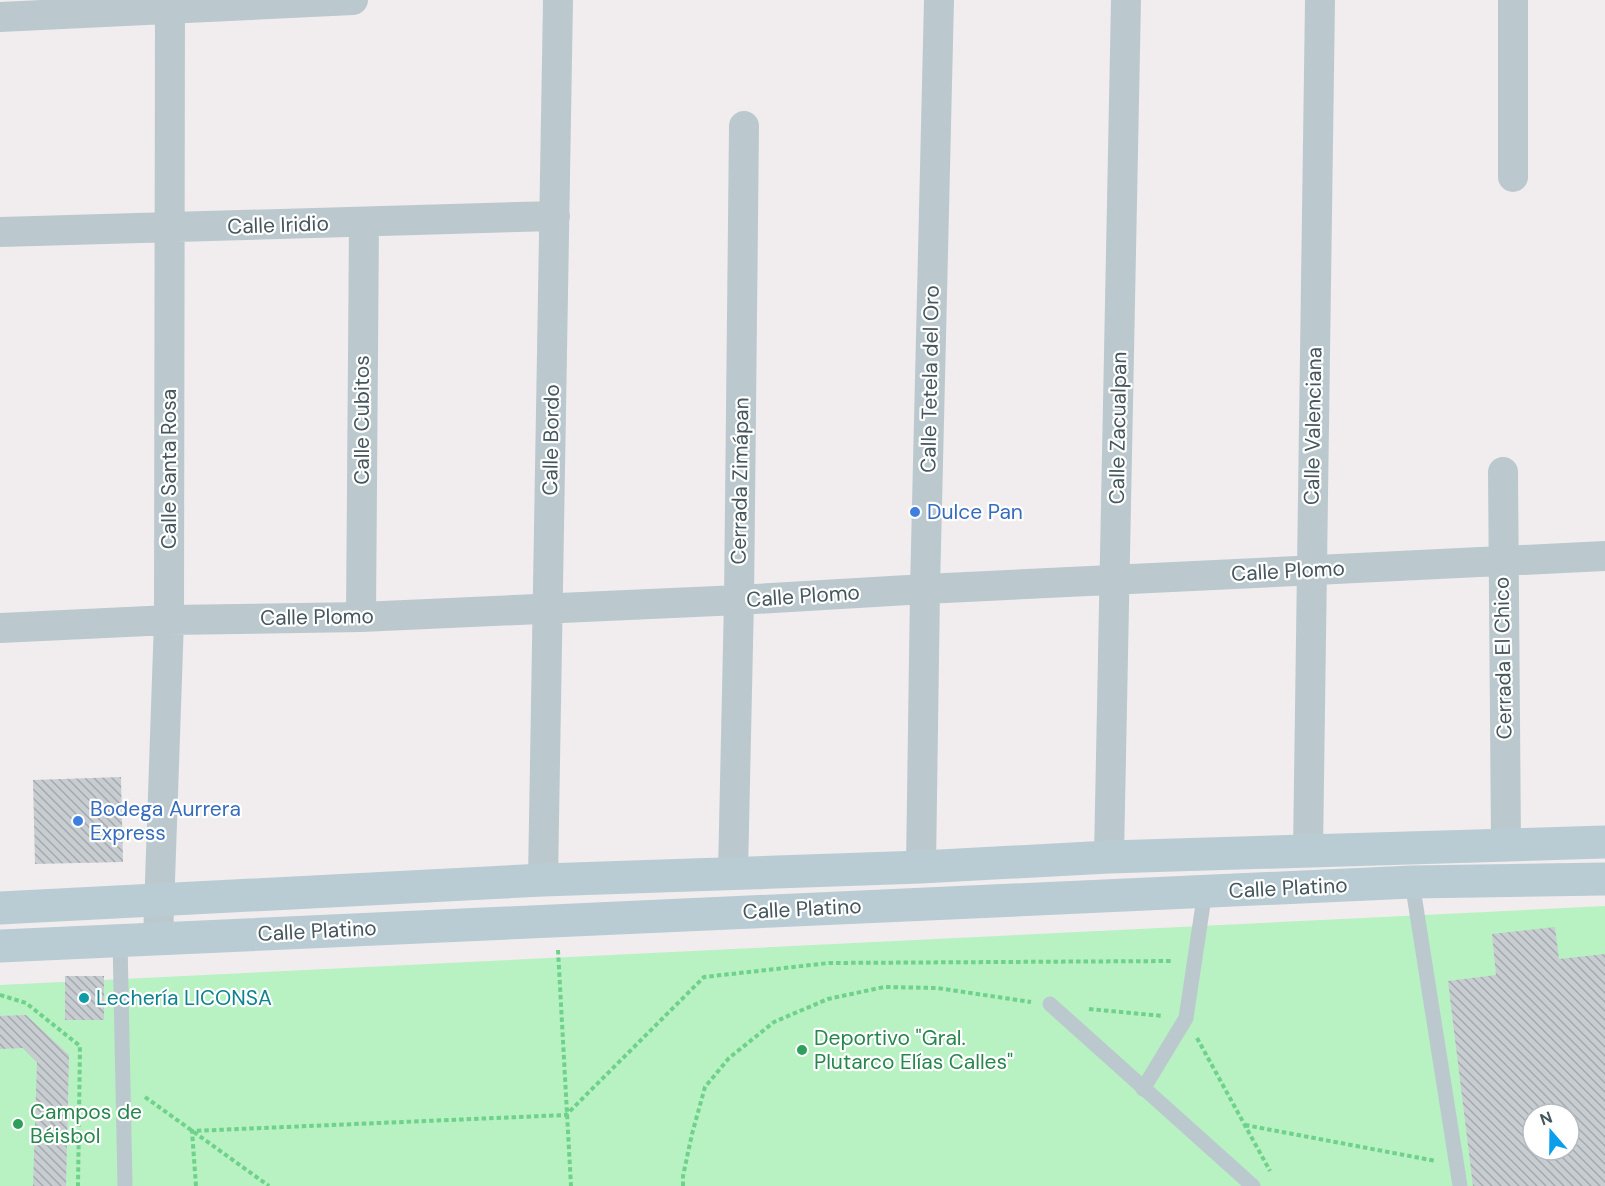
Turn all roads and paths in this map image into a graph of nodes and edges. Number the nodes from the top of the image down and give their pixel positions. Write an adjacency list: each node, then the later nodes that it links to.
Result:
1 (353, 0): 7 (street)
2 (558, 0): 11 (street, Calle Bordo)
3 (939, 0): 20 (street, Calle Tetela del Oro)
4 (1126, 0): 19 (street, Calle Zacualpan)
5 (1320, 0): 18 (street, Calle Valenciana)
6 (1512, 0): 10 (street)
7 (170, 4): 8 (street); 13 (street, Calle Santa Rosa)
8 (0, 17)
9 (744, 126): 21 (street, Cerrada Zimápan)
10 (1513, 177)
11 (555, 216): 12 (street, Calle Iridio); 22 (street, Calle Bordo)
12 (364, 223): 13 (street, Calle Iridio); 23 (street, Calle Cubitos)
13 (170, 228): 14 (street, Calle Iridio); 24 (street, Calle Santa Rosa)
14 (0, 232)
15 (1503, 472): 17 (street, Cerrada El Chico)
16 (1605, 556): 17 (street, Calle Plomo)
17 (1502, 560): 18 (street, Calle Plomo); 27 (street, Cerrada El Chico)
18 (1311, 570): 19 (street, Calle Plomo); 28 (street, Calle Valenciana)
19 (1115, 581): 20 (street, Calle Plomo); 29 (street, Calle Zacualpan)
20 (925, 589): 21 (street, Calle Plomo); 30 (street, Calle Tetela del Oro)
21 (739, 600): 22 (street, Calle Plomo); 31 (street, Cerrada Zimápan)
22 (548, 608): 23 (street, Calle Plomo); 33 (street, Calle Bordo)
23 (361, 617): 24 (street, Calle Plomo)
24 (169, 620): 25 (street, Calle Plomo); 36 (street, Calle Santa Rosa)
25 (0, 628)
26 (1605, 842): 27 (street, Calle Platino)
27 (1506, 844): 28 (street, Calle Platino)
28 (1308, 851): 29 (street, Calle Platino)
29 (1109, 857): 30 (street, Calle Platino)
30 (921, 867): 31 (street, Calle Platino)
31 (733, 873): 33 (street, Calle Platino)
32 (1605, 879): 34 (street, Calle Platino)
33 (543, 880): 36 (street, Calle Platino)
34 (1412, 882): 35 (street, Calle Platino); 60 (lane)
35 (1205, 891): 38 (street, Calle Platino); 42 (lane)
36 (158, 901): 37 (street, Calle Platino); 38 (street, Calle Santa Rosa)
37 (0, 908)
38 (158, 939): 39 (street, Calle Platino)
39 (120, 940): 40 (street, Calle Platino); 54 (lane)
40 (0, 946)
41 (558, 947): 48 (path)
42 (1195, 961): 45 (lane); 48 (path)
43 (0, 995): 53 (path)
44 (1050, 1004): 45 (path); 46 (lane); 58 (path)
45 (1186, 1018): 46 (lane); 49 (path)
46 (1143, 1089): 59 (lane)
47 (138, 1092): 50 (path)
48 (566, 1115): 50 (path); 57 (path)
49 (1245, 1125): 51 (path); 52 (path)
50 (192, 1131): 55 (path); 56 (path)
51 (1444, 1162)
52 (1273, 1176)
53 (78, 1186)
54 (125, 1186)
55 (196, 1186)
56 (269, 1186)
57 (571, 1186)
58 (683, 1186)
59 (1253, 1186)
60 (1460, 1186)

